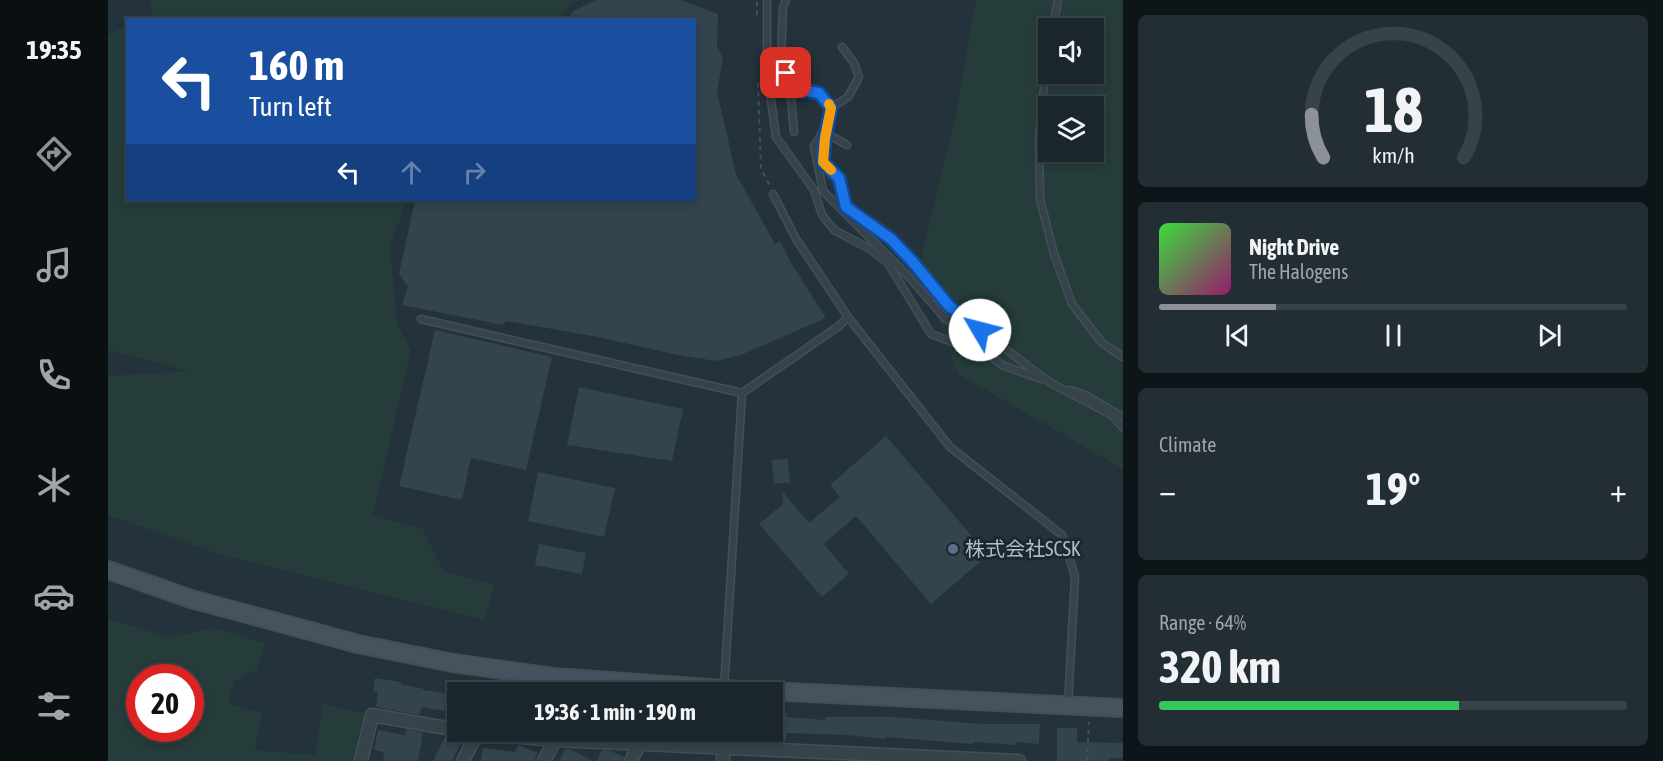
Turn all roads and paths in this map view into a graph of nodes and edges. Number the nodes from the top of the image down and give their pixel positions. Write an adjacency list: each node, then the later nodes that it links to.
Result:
1 (757, 0): 6 (path)
2 (767, 0): 19 (lane)
3 (786, 0): 10 (lane)
4 (1058, 0): 5 (lane)
5 (1055, 18)
6 (757, 23)
7 (842, 47): 11 (lane)
8 (758, 79): 16 (path)
9 (1044, 84): 20 (lane)
10 (790, 88): 11 (lane); 13 (lane)
11 (831, 108): 12 (lane)
12 (828, 124): 14 (lane); 19 (lane)
13 (794, 132)
14 (826, 133): 15 (lane); 21 (lane)
15 (847, 145)
16 (773, 194): 17 (lane)
17 (848, 317): 22 (lane); 29 (lane)
18 (421, 319): 22 (lane)
19 (992, 357): 21 (lane)
20 (1123, 357)
21 (1049, 382): 23 (lane); 24 (lane)
22 (742, 393): 27 (lane)
23 (1123, 417)
24 (1123, 428)
25 (108, 570): 26 (street)
26 (614, 682)
27 (725, 682)
28 (783, 693): 29 (street)
29 (1068, 705): 30 (street)
30 (1089, 706): 31 (street); 46 (path)
31 (1123, 708)
32 (447, 728): 40 (street)
33 (470, 742): 41 (street)
34 (554, 742): 42 (street)
35 (612, 742): 37 (street)
36 (723, 742): 38 (street)
37 (640, 743): 38 (street); 43 (street)
38 (723, 747): 39 (street); 44 (street)
39 (795, 756): 45 (street)
40 (361, 761)
41 (463, 761)
42 (544, 761)
43 (631, 761)
44 (723, 761)
45 (1019, 761)
46 (1087, 761)

